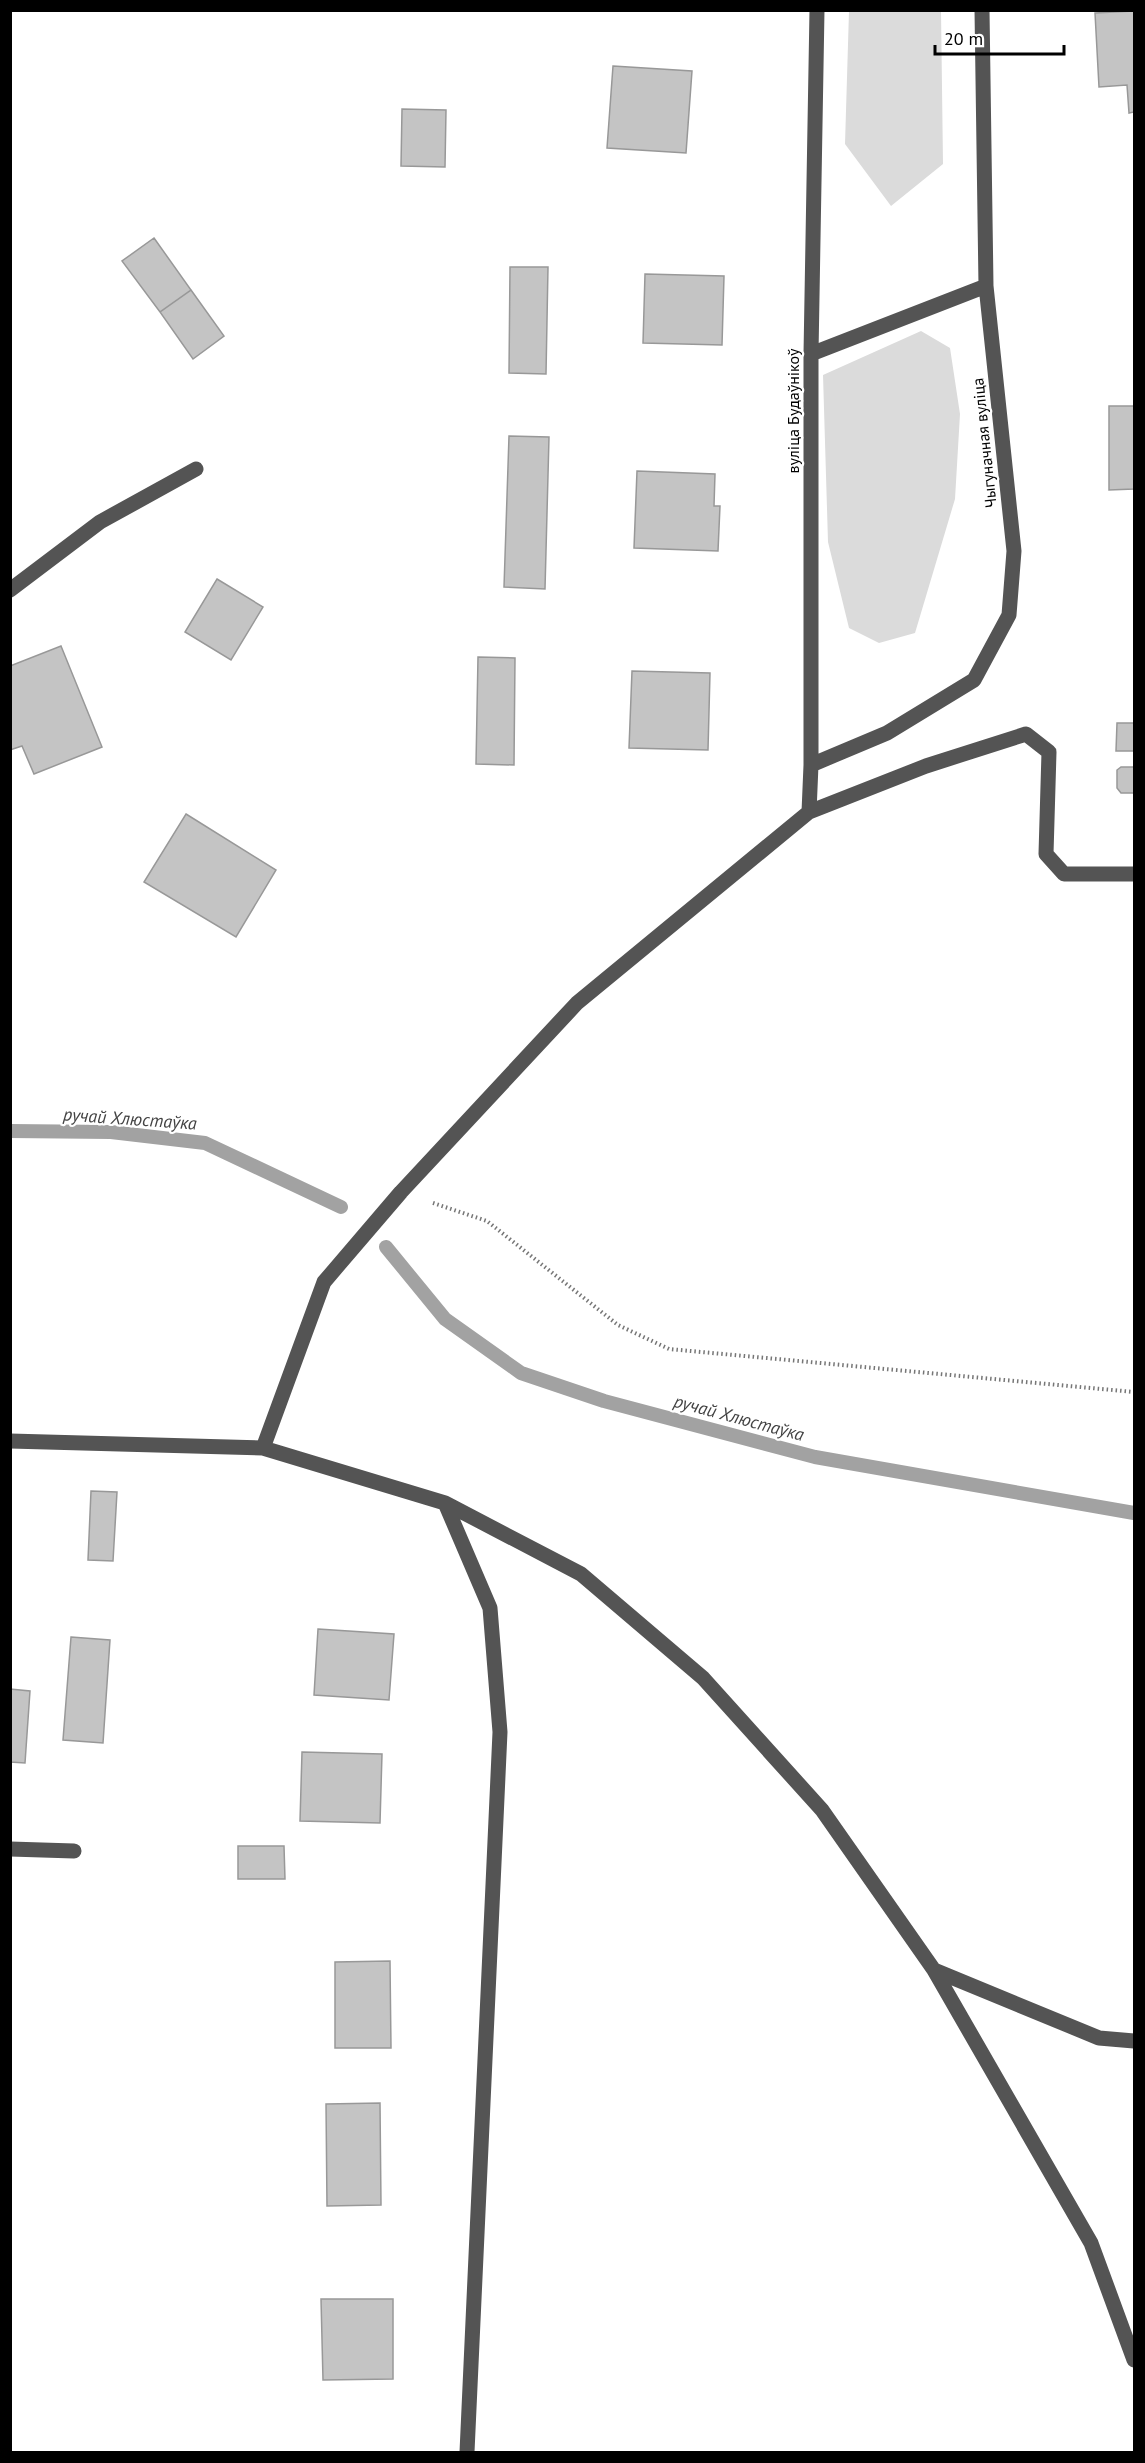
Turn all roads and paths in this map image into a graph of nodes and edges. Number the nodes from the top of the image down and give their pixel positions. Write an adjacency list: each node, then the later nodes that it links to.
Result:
1 (817, 10): 4 (street, вуліца Будаўнікоў)
2 (982, 10): 3 (street, Чыгуначная вуліца)
3 (986, 286): 4 (street); 7 (street, Чыгуначная вуліца)
4 (811, 354): 7 (street, вуліца Будаўнікоў)
5 (196, 469): 6 (street)
6 (10, 590)
7 (811, 765): 8 (street, вуліца Будаўнікоў)
8 (809, 812): 9 (street); 10 (street)
9 (1134, 874)
10 (401, 1192): 11 (path); 13 (street)
11 (1134, 1392)
12 (10, 1441): 13 (street)
13 (263, 1448): 14 (street)
14 (445, 1503): 17 (street); 20 (street)
15 (10, 1849): 16 (street)
16 (74, 1851)
17 (934, 1970): 18 (street); 19 (street)
18 (1134, 2041)
19 (1134, 2360)
20 (467, 2452)

